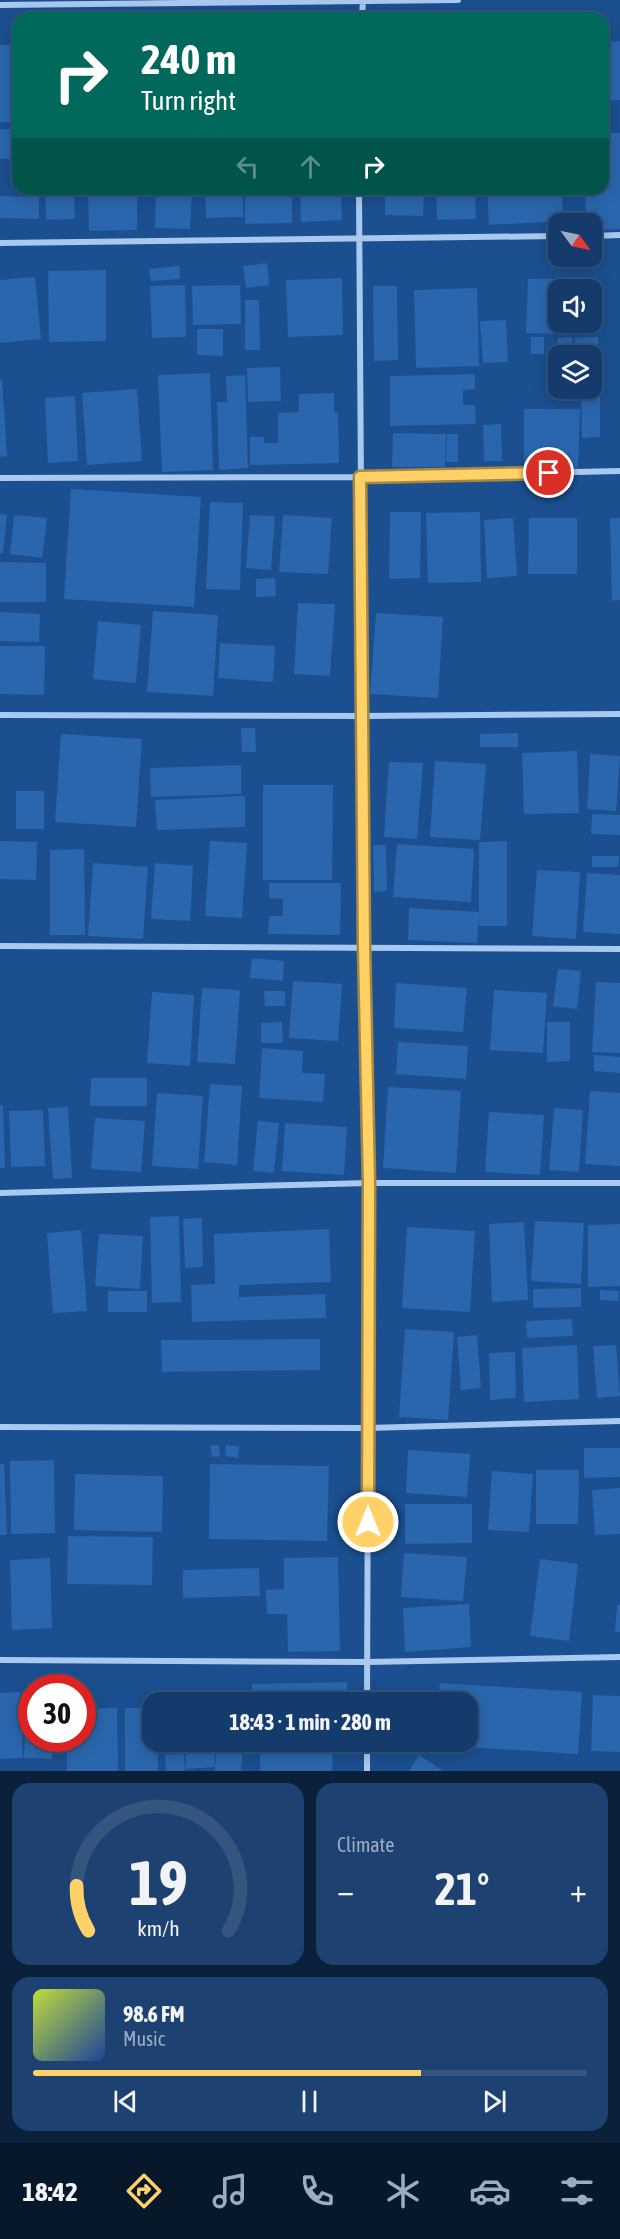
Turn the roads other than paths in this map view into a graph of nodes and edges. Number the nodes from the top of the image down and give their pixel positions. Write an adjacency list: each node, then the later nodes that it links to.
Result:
1 (363, 0): 2 (street); 3 (street)
2 (458, 0)
3 (0, 5)
4 (360, 195): 8 (street)
5 (620, 235): 7 (street)
6 (548, 236): 8 (street)
7 (602, 236)
8 (359, 240): 9 (street); 11 (street)
9 (0, 243)
10 (620, 471): 11 (street)
11 (360, 477): 12 (street); 15 (street)
12 (0, 478)
13 (620, 714): 15 (street)
14 (0, 716): 15 (street)
15 (363, 716): 17 (street)
16 (0, 946): 17 (street)
17 (364, 946): 18 (street); 19 (street)
18 (620, 949)
19 (369, 1183): 20 (street); 21 (street); 24 (street)
20 (620, 1183)
21 (0, 1193)
22 (620, 1421): 24 (street)
23 (0, 1427): 24 (street)
24 (368, 1428): 27 (street)
25 (620, 1657): 27 (street)
26 (0, 1660): 27 (street)
27 (368, 1662): 28 (street)
28 (367, 1692)
29 (367, 1752): 30 (street)
30 (367, 1771)

